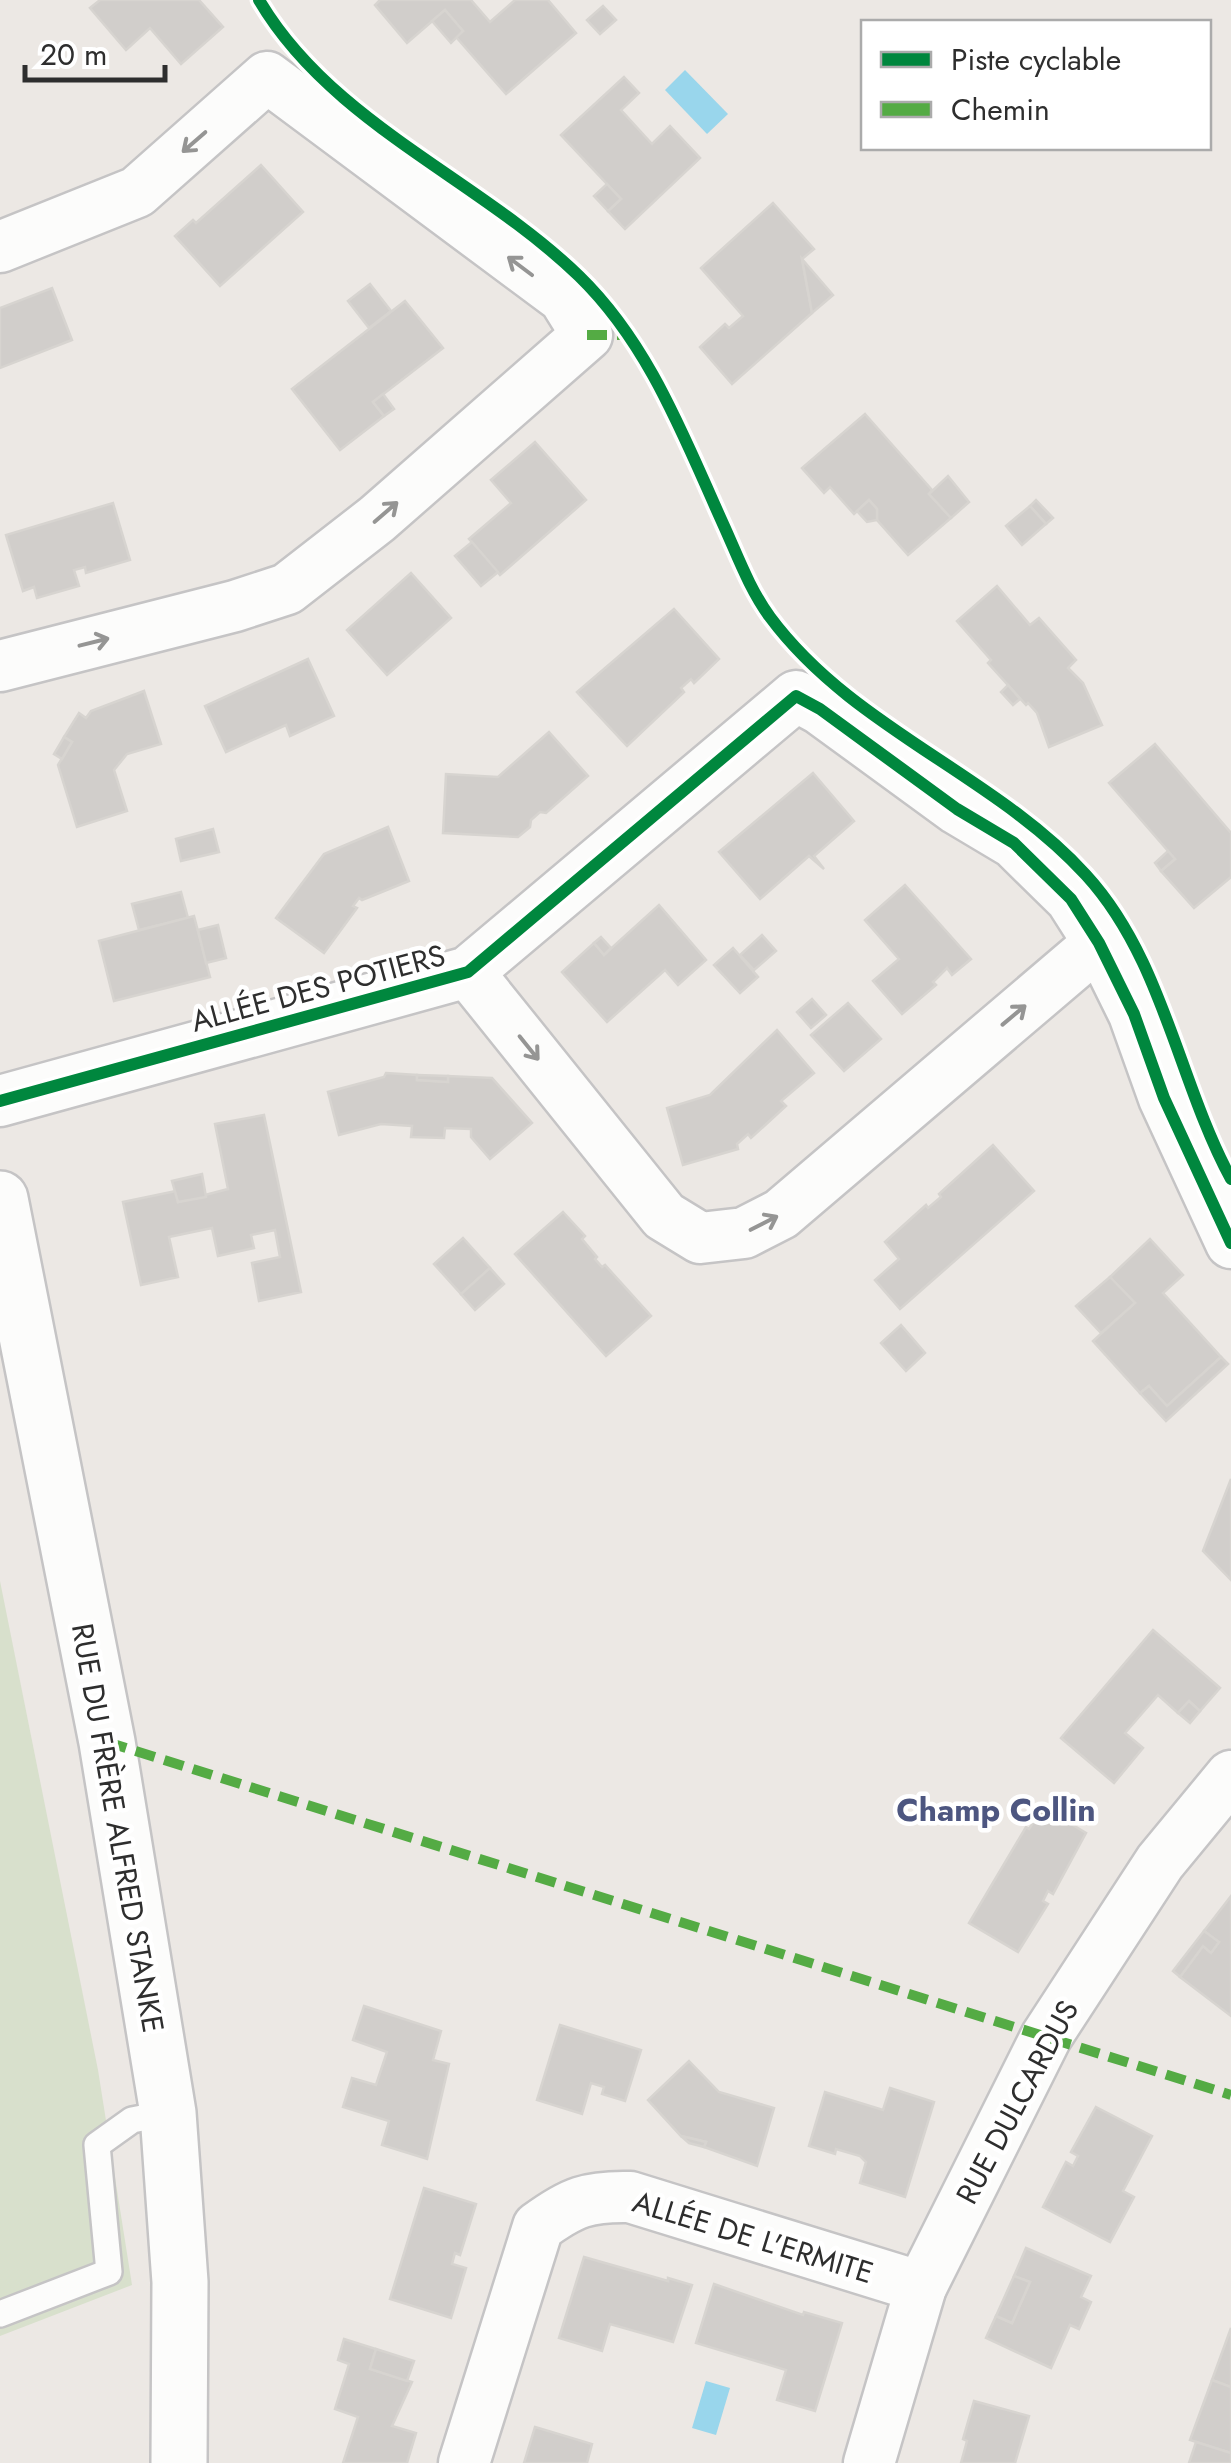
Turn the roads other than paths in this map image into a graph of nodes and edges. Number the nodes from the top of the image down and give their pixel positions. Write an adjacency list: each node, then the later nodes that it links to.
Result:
1 (0, 247): 2 (street, one-way to 1)
2 (0, 666)
3 (1099, 942): 4 (street, ALLÉE DES POTIERS); 4 (street, ALLÉE DES POTIERS, one-way to 3); 7 (street)
4 (468, 972): 5 (street, ALLÉE DES POTIERS)
5 (0, 1102)
6 (0, 1203): 9 (street, RUE DU FRÈRE ALFRED STANKE)
7 (1231, 1243)
8 (1231, 1776): 10 (street, RUE DULCARDUS)
9 (168, 2113): 11 (lane); 12 (street, RUE DU FRÈRE ALFRED STANKE)
10 (921, 2287): 13 (street, ALLÉE DE L'ERMITE); 14 (street, RUE DULCARDUS)
11 (0, 2314)
12 (179, 2463)
13 (464, 2463)
14 (869, 2463)

